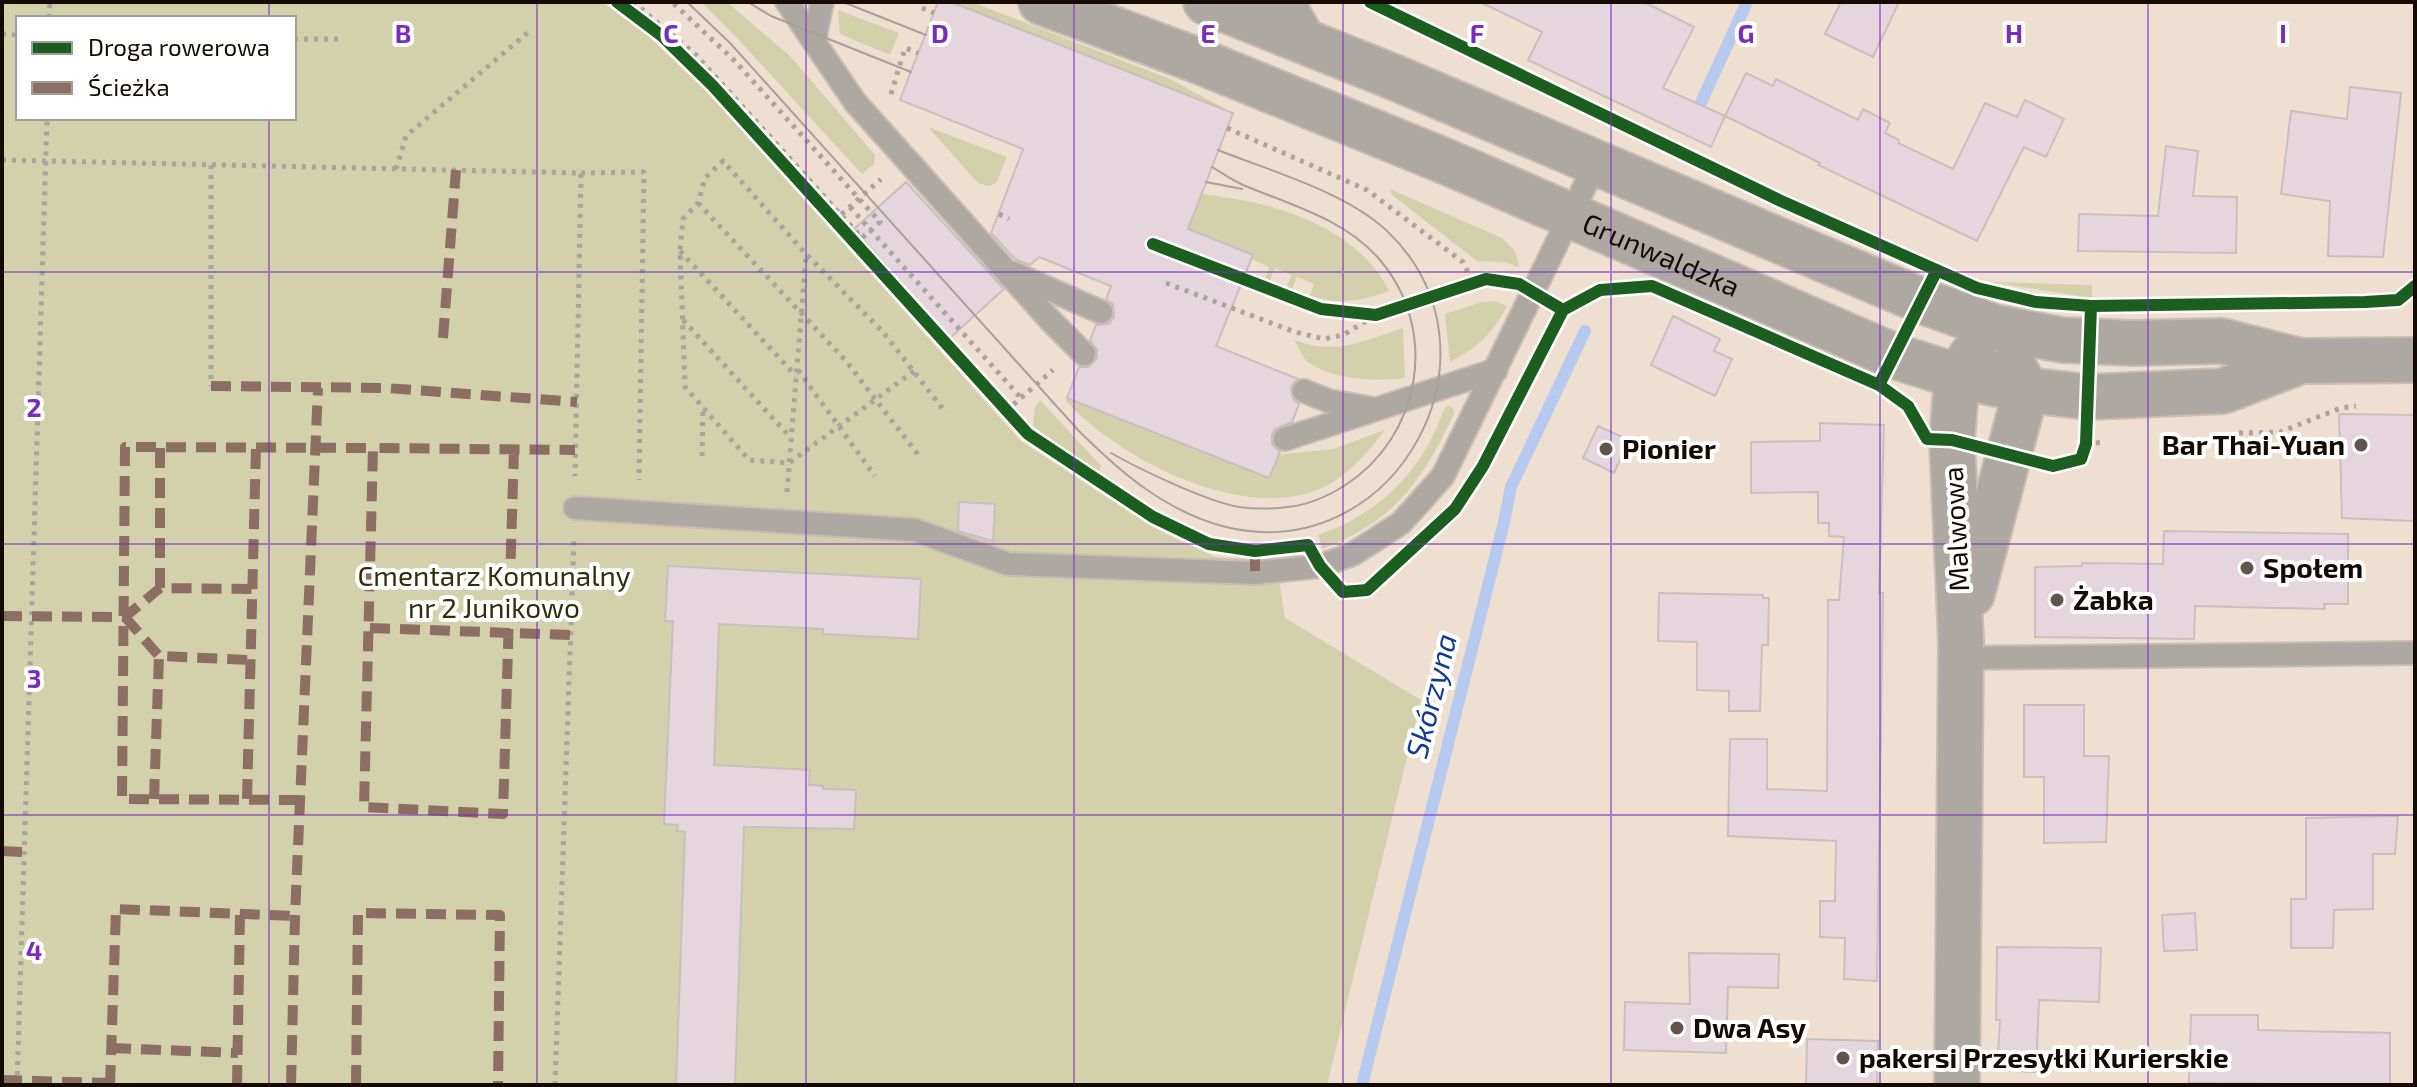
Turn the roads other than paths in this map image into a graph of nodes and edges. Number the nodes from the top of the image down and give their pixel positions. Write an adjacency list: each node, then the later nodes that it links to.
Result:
1 (787, 2): 7 (lane)
2 (822, 2): 7 (lane)
3 (1041, 2): 9 (street, Grunwaldzka)
4 (1206, 2): 6 (street, Grunwaldzka)
5 (1282, 2): 6 (street)
6 (1304, 40): 8 (street, Grunwaldzka)
7 (814, 42): 10 (lane)
8 (1596, 163): 9 (lane); 12 (street, Grunwaldzka)
9 (1569, 217): 16 (lane); 17 (street, Grunwaldzka)
10 (1008, 271): 11 (lane); 13 (lane)
11 (1101, 312)
12 (1994, 327): 15 (street, Grunwaldzka); 17 (street); 18 (street)
13 (1084, 354)
14 (2415, 360): 15 (street, Grunwaldzka)
15 (2301, 361): 18 (street, Grunwaldzka)
16 (1496, 370): 20 (lane); 22 (lane)
17 (1957, 376): 18 (street, Grunwaldzka); 23 (street, Malwowa)
18 (2026, 390): 23 (street, Malwowa)
19 (1304, 391): 20 (lane)
20 (1375, 409): 21 (lane)
21 (1285, 439)
22 (575, 508)
23 (1961, 649): 24 (lane); 25 (street, Malwowa)
24 (2415, 653)
25 (1957, 1085)

